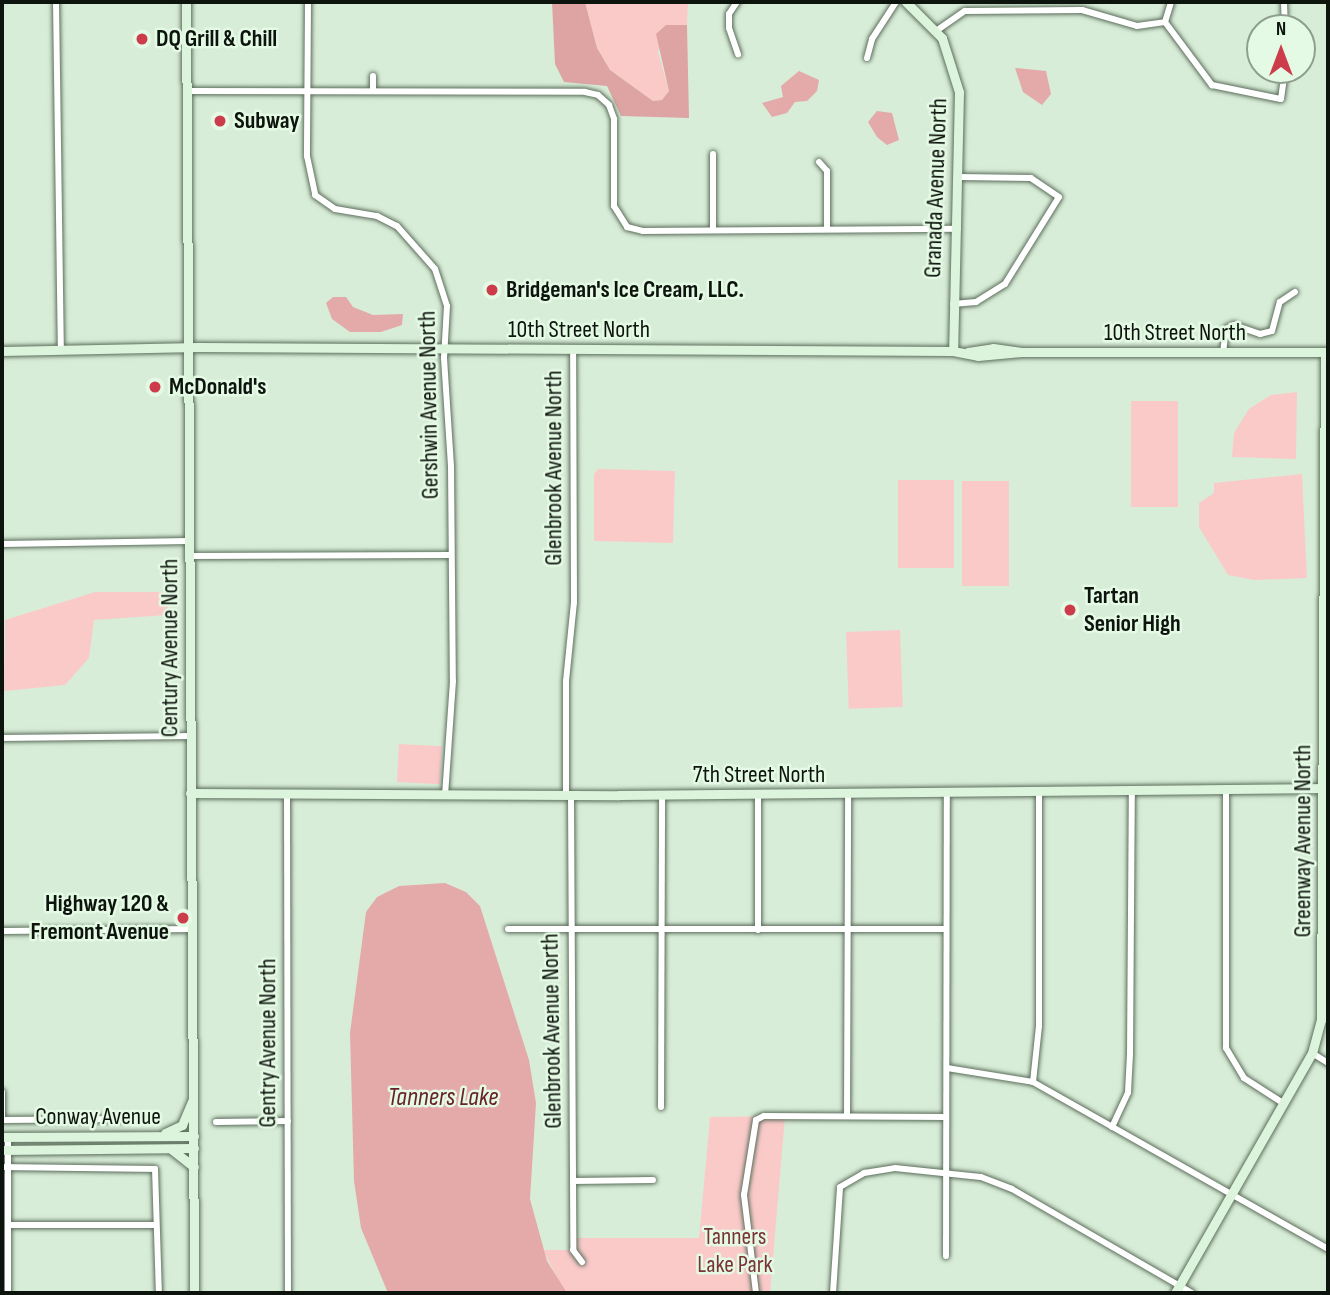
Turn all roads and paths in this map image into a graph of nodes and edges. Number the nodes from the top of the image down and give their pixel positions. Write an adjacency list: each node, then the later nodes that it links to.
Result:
1 (56, 2): 28 (street)
2 (186, 2): 15 (street, Century Avenue North)
3 (308, 2): 14 (street)
4 (737, 2): 10 (street)
5 (895, 2): 11 (street)
6 (906, 2): 9 (street, Granada Avenue North)
7 (1171, 2): 8 (street)
8 (1164, 22): 9 (street); 13 (street)
9 (936, 31): 19 (street, Granada Avenue North)
10 (738, 54)
11 (867, 58)
12 (373, 76): 16 (street)
13 (1283, 84)
14 (309, 90): 15 (street); 16 (street); 26 (street, Gershwin Avenue North)
15 (188, 91): 25 (street, Century Avenue North)
16 (373, 91): 22 (street)
17 (713, 154): 22 (street)
18 (819, 162): 20 (street)
19 (959, 177): 21 (street, Granada Avenue North); 24 (street)
20 (827, 229): 21 (street); 22 (street)
21 (958, 229): 24 (street, Granada Avenue North)
22 (713, 230)
23 (1295, 292): 32 (street)
24 (953, 304): 30 (street, Granada Avenue North)
25 (189, 347): 26 (street, 10th Street North); 28 (street, 10th Street North); 33 (street, Century Avenue North)
26 (446, 349): 27 (street, 10th Street North); 36 (street, Gershwin Avenue North)
27 (573, 349): 30 (street, 10th Street North); 50 (street, Glenbrook Avenue North)
28 (61, 350): 29 (street, 10th Street North)
29 (2, 351)
30 (953, 351): 32 (street, 10th Street North)
31 (1327, 352): 32 (street, 10th Street North); 37 (street, Greenway Avenue North)
32 (1223, 353)
33 (189, 541): 34 (street); 35 (street, Century Avenue North)
34 (2, 544)
35 (189, 555): 36 (street); 38 (street, Century Avenue North)
36 (451, 555): 47 (street, Gershwin Avenue North)
37 (1326, 690): 43 (street, Greenway Avenue North)
38 (190, 736): 39 (street); 44 (street, Century Avenue North)
39 (2, 738)
40 (1132, 787): 41 (street, 7th Street North); 42 (street, 7th Street North); 74 (street)
41 (1039, 788): 46 (street, 7th Street North); 63 (street)
42 (1226, 788): 43 (street, 7th Street North); 66 (street)
43 (1325, 788): 60 (street, Greenway Avenue North)
44 (190, 793): 45 (street, 7th Street North); 52 (street, Century Avenue North)
45 (287, 793): 47 (street, 7th Street North); 72 (street, Gentry Avenue North)
46 (947, 793): 49 (street, 7th Street North); 55 (street)
47 (445, 794): 50 (street, 7th Street North)
48 (758, 794): 49 (street, 7th Street North); 51 (street, 7th Street North); 57 (street)
49 (848, 794): 58 (street)
50 (569, 795): 51 (street, 7th Street North); 56 (street, Glenbrook Avenue North)
51 (662, 795): 54 (street)
52 (192, 929): 59 (street); 65 (street, Century Avenue North)
53 (508, 929): 56 (street)
54 (662, 929): 56 (street); 57 (street); 67 (street)
55 (946, 929): 58 (street); 62 (street)
56 (570, 930): 85 (street, Glenbrook Avenue North)
57 (758, 930): 58 (street)
58 (848, 930): 68 (street)
59 (2, 931)
60 (1312, 1053): 61 (street); 66 (street, Greenway Avenue North)
61 (1328, 1063)
62 (947, 1068): 63 (street); 69 (street)
63 (1033, 1082): 74 (street)
64 (2, 1092): 71 (street)
65 (194, 1096): 76 (street); 77 (street, Century Avenue North)
66 (1283, 1103): 86 (street, Greenway Avenue North)
67 (661, 1107)
68 (846, 1116): 69 (street); 98 (street)
69 (947, 1117): 83 (street)
70 (126, 1119): 71 (street)
71 (2, 1120)
72 (288, 1121): 73 (street); 97 (street, Gentry Avenue North)
73 (216, 1122)
74 (1112, 1127): 86 (street)
75 (5, 1136): 76 (street, Conway Avenue); 80 (street)
76 (156, 1136): 77 (street, Conway Avenue)
77 (194, 1136): 78 (street, Century Avenue North)
78 (194, 1147): 79 (street, Conway Avenue); 82 (street, Century Avenue North)
79 (166, 1148): 80 (street, Conway Avenue); 82 (street)
80 (5, 1150): 81 (street)
81 (5, 1167): 87 (street); 88 (street)
82 (194, 1167): 96 (street, Century Avenue North)
83 (947, 1173): 91 (street); 93 (street); 99 (street)
84 (653, 1180): 85 (street)
85 (573, 1181): 92 (street, Glenbrook Avenue North)
86 (1232, 1195): 90 (street); 93 (street, Greenway Avenue North)
87 (8, 1225): 88 (street); 89 (street)
88 (156, 1225): 95 (street)
89 (5, 1238): 94 (street)
90 (1328, 1249)
91 (947, 1256)
92 (582, 1262)
93 (1177, 1289): 100 (street)
94 (8, 1293)
95 (159, 1293)
96 (194, 1293)
97 (288, 1293)
98 (756, 1293)
99 (833, 1293)
100 (1192, 1293)

